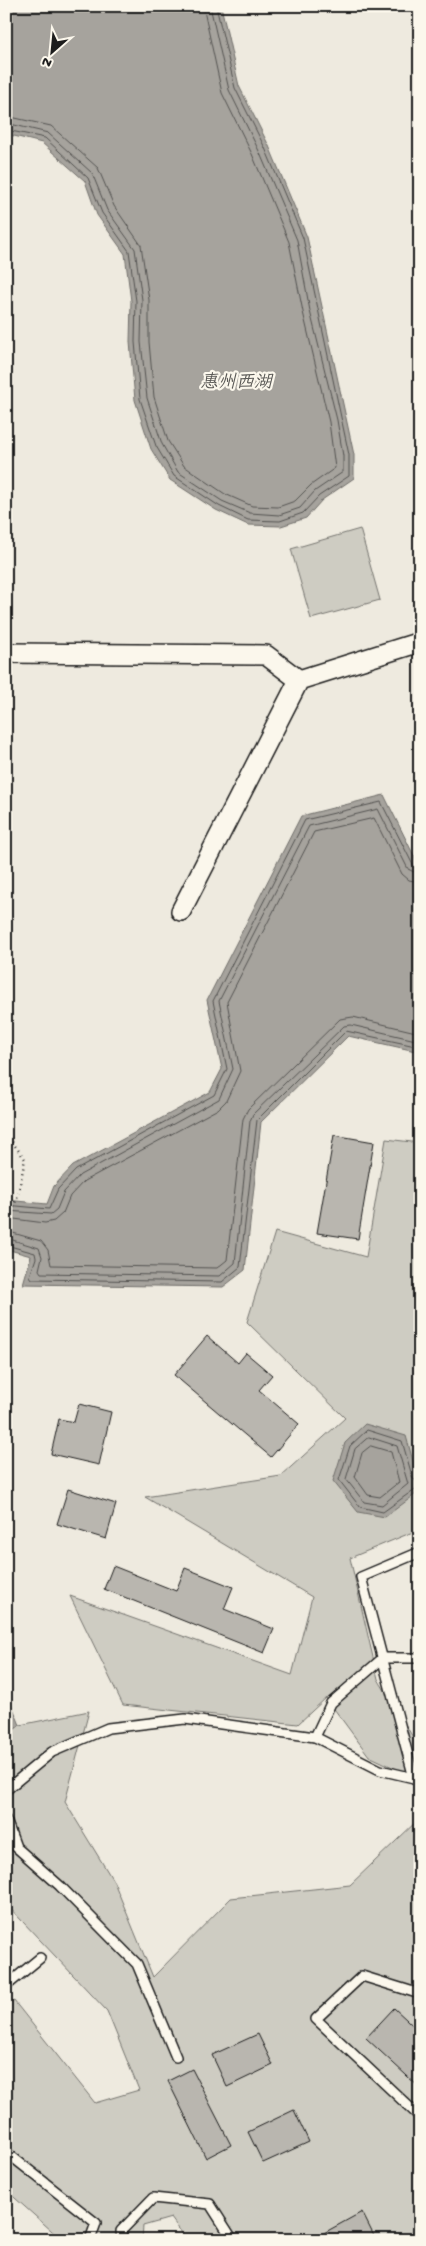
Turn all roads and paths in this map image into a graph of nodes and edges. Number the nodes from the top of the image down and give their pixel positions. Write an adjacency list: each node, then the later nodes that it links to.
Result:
1 (420, 642): 3 (street)
2 (6, 654): 3 (street)
3 (299, 680): 4 (street)
4 (181, 911)
5 (6, 1134): 6 (path)
6 (6, 1226)
7 (420, 1552): 8 (lane)
8 (383, 1658): 9 (lane); 10 (lane); 11 (lane)
9 (420, 1658)
10 (315, 1737): 11 (lane); 12 (lane)
11 (417, 1780)
12 (6, 1790)
13 (6, 1820): 17 (lane)
14 (40, 1958): 15 (lane)
15 (6, 1986)
16 (420, 1994): 18 (lane)
17 (176, 2056)
18 (420, 2117)
19 (6, 2152): 20 (lane)
20 (90, 2240)
21 (122, 2240): 22 (lane)
22 (233, 2240)

